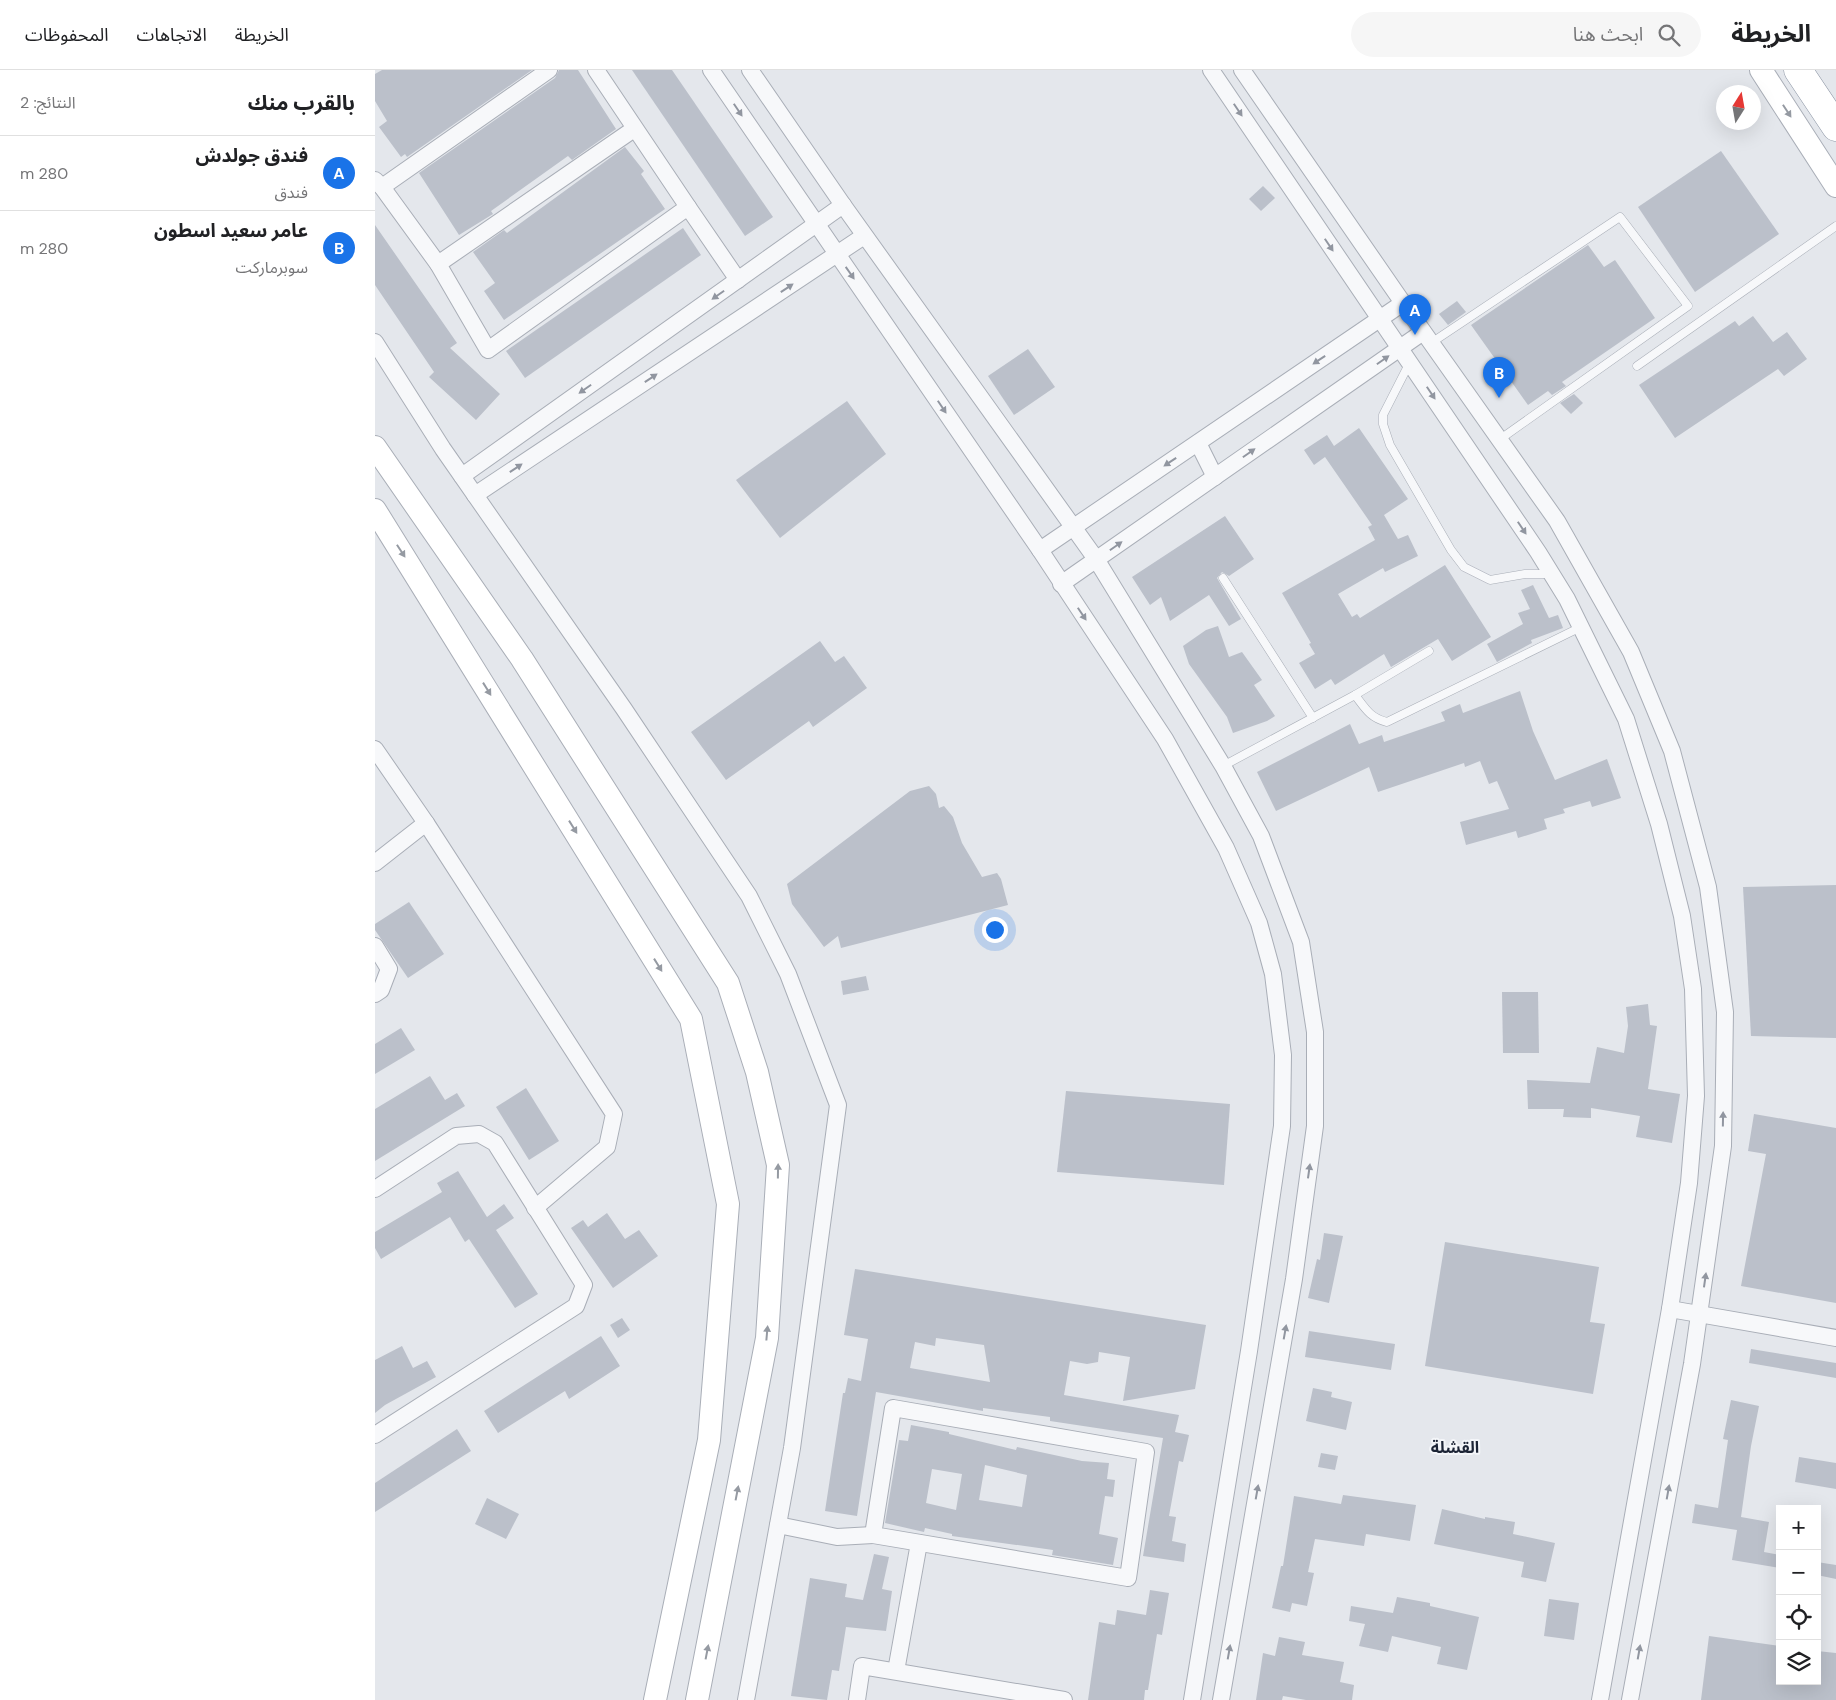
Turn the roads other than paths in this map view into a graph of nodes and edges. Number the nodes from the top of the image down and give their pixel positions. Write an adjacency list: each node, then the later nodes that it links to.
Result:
1 (549, 70): 11 (street)
2 (596, 70): 10 (street)
3 (711, 70): 15 (street, one-way to 15)
4 (750, 70): 13 (street)
5 (1211, 70): 22 (street, one-way to 22)
6 (1242, 70): 21 (street)
7 (1761, 70): 12 (street, one-way to 12)
8 (1798, 70): 9 (highway)
9 (1836, 127)
10 (634, 129): 14 (street); 19 (street)
11 (378, 184): 19 (street)
12 (1836, 186)
13 (843, 206): 15 (street); 17 (street)
14 (689, 208): 19 (street); 20 (street)
15 (817, 224): 18 (street); 20 (street)
16 (1836, 226): 27 (lane)
17 (864, 236): 18 (street); 35 (street)
18 (837, 254): 33 (street, one-way to 18); 36 (street, one-way to 36)
19 (438, 264)
20 (738, 280): 31 (street, one-way to 31)
21 (1403, 304): 22 (street); 23 (street)
22 (1379, 319): 25 (street); 29 (street, one-way to 29)
23 (1427, 338): 25 (street); 28 (street); 28 (lane)
24 (375, 342): 31 (street)
25 (1400, 348): 26 (street); 32 (street, one-way to 25)
26 (1410, 362): 38 (street, one-way to 38); 38 (lane)
27 (1637, 366)
28 (1499, 440): 54 (street, one-way to 28)
29 (1198, 443): 32 (street); 35 (street, one-way to 35)
30 (375, 447): 62 (street, one-way to 30)
31 (462, 476): 33 (street)
32 (1215, 477): 37 (street, one-way to 32)
33 (475, 496): 57 (street)
34 (375, 510): 61 (street, one-way to 61)
35 (1074, 528): 36 (street); 37 (street)
36 (1040, 550): 40 (street)
37 (1097, 559): 40 (street); 46 (street)
38 (1552, 574): 41 (street)
39 (1223, 578): 44 (lane)
40 (1061, 584): 66 (street, one-way to 66)
41 (1581, 627): 43 (lane); 53 (street)
42 (1429, 652): 43 (lane)
43 (1355, 695): 44 (lane)
44 (1313, 718): 46 (lane)
45 (375, 749): 47 (street)
46 (1223, 766): 67 (street, one-way to 46)
47 (426, 823): 48 (street); 52 (street)
48 (375, 863)
49 (375, 946): 50 (street)
50 (375, 994)
51 (375, 1189): 52 (street)
52 (535, 1208): 56 (street)
53 (1670, 1309): 54 (street); 68 (street)
54 (1700, 1315): 55 (street); 69 (street, one-way to 54)
55 (1836, 1338)
56 (375, 1435)
57 (778, 1525): 58 (street); 63 (street)
58 (873, 1534): 59 (street); 59 (street)
59 (919, 1543): 60 (street)
60 (896, 1671): 64 (street); 65 (street)
61 (655, 1700)
62 (697, 1700)
63 (746, 1700)
64 (857, 1700)
65 (1064, 1700)
66 (1192, 1700)
67 (1221, 1700)
68 (1600, 1700)
69 (1630, 1700)

